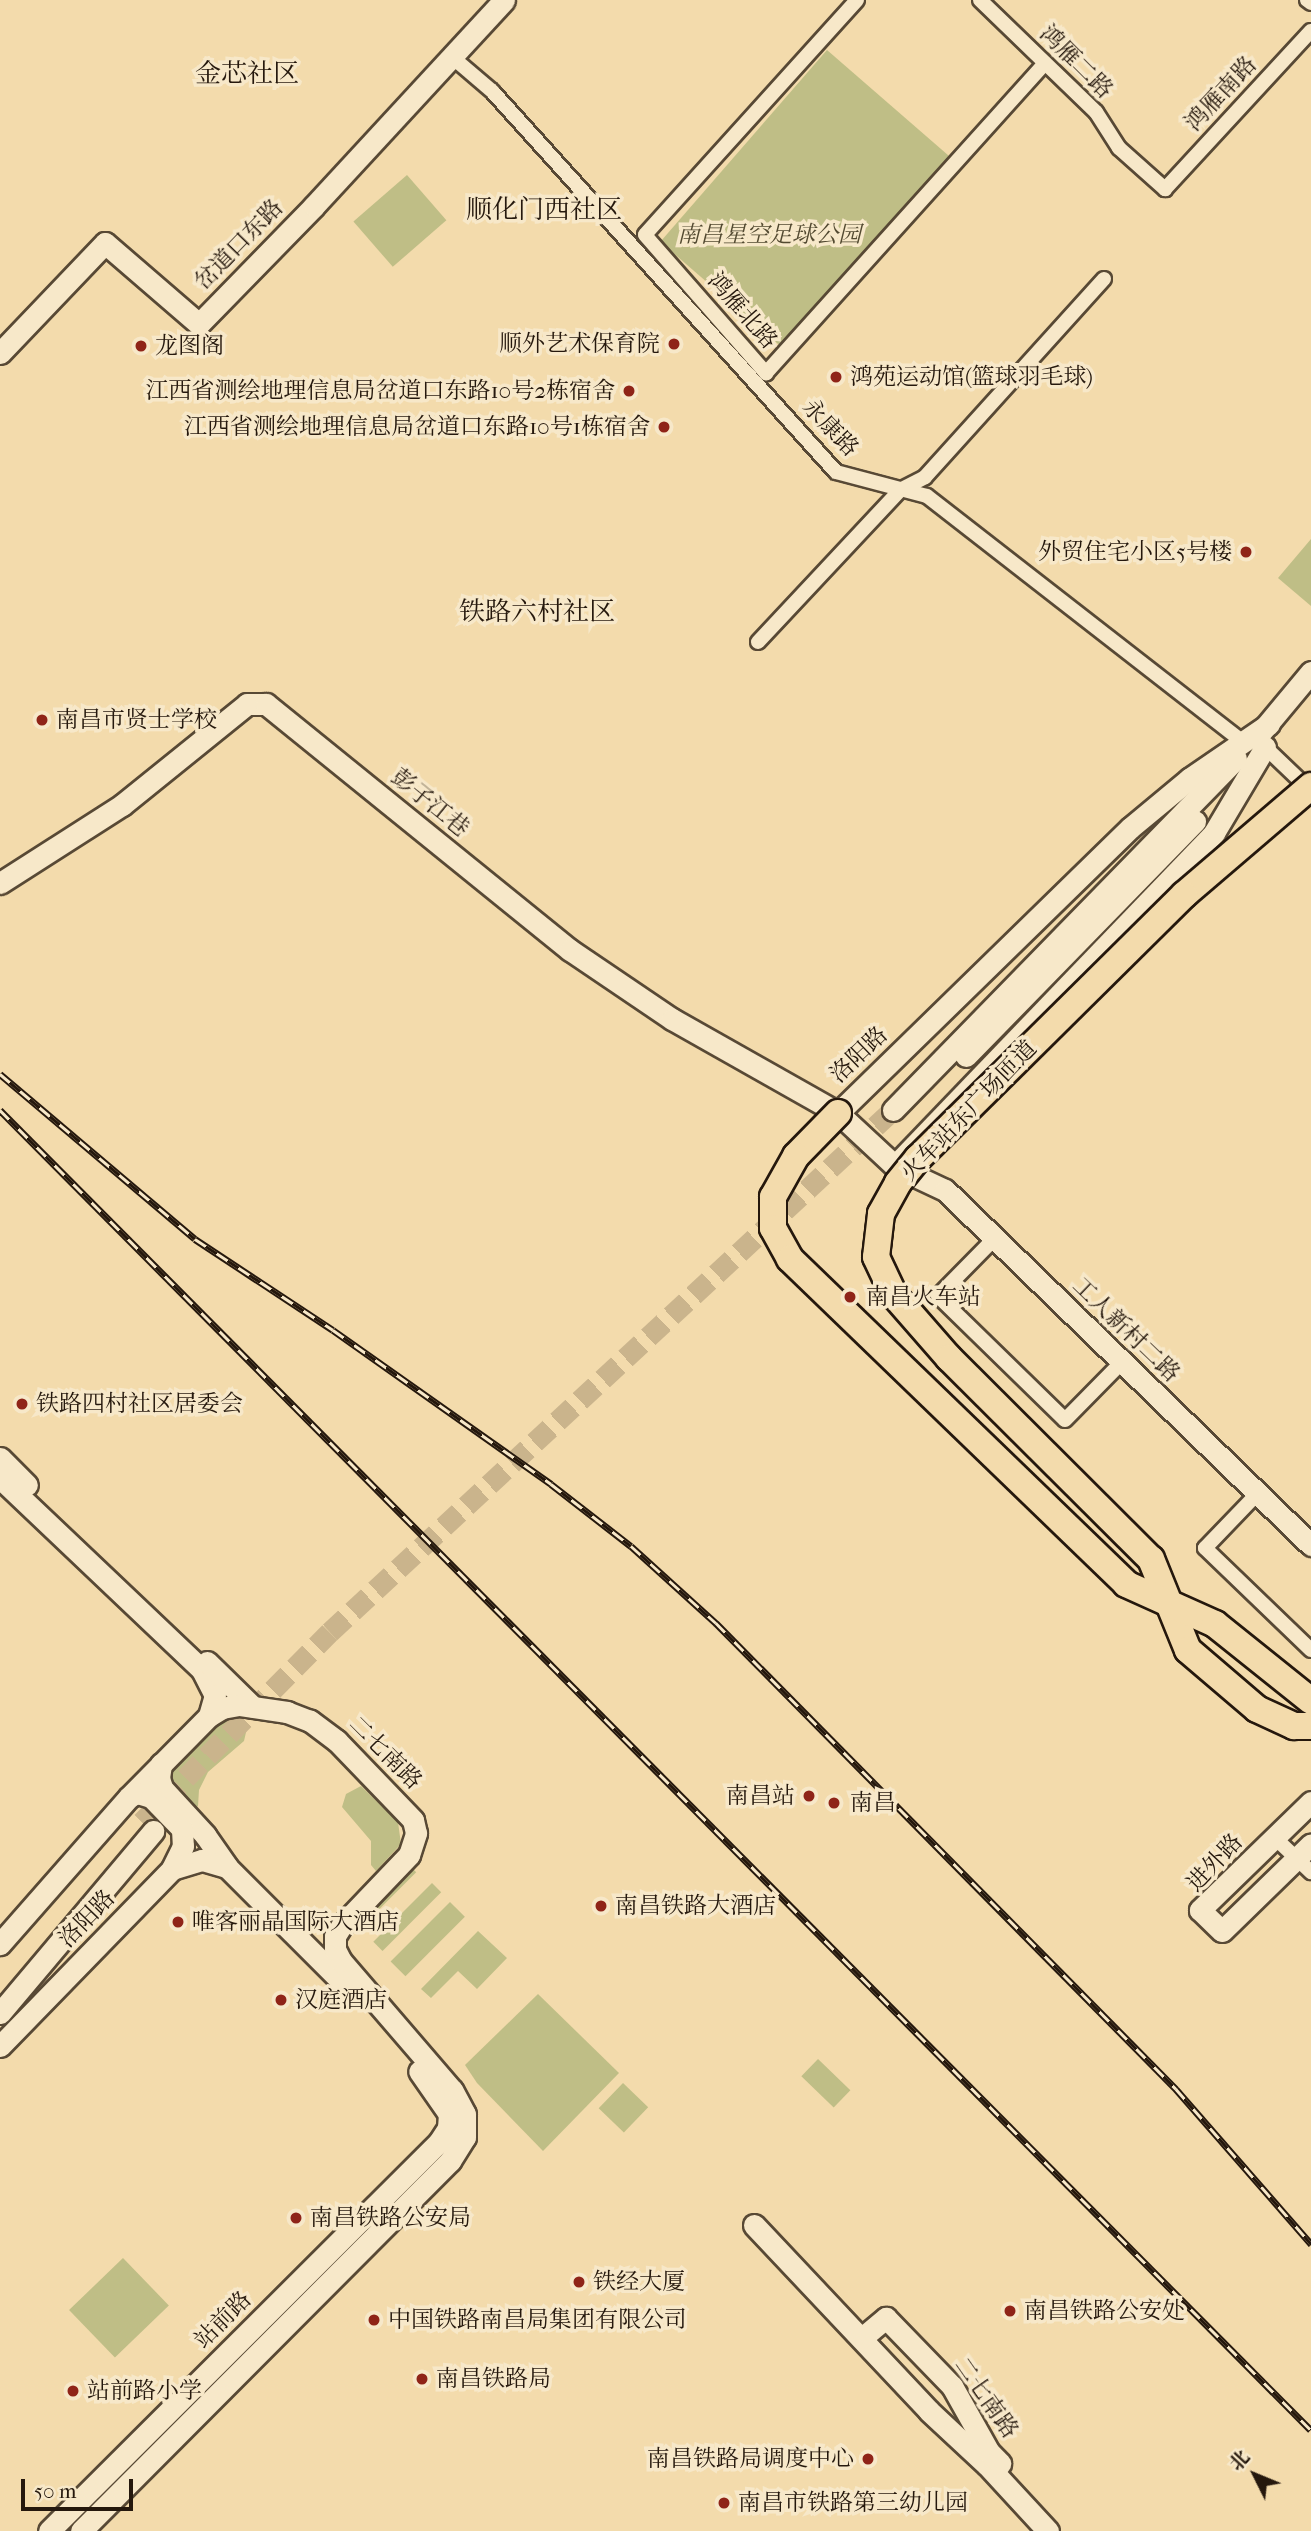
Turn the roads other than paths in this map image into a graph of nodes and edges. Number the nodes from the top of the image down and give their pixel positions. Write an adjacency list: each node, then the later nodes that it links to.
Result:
1 (504, 0): 5 (main road, 岔道口东路)
2 (857, 0): 6 (street, 鸿雁北路)
3 (980, 0): 6 (street, 鸿雁二路)
4 (1311, 31): 7 (street, 鸿雁南路)
5 (451, 56): 9 (main road, 岔道口东路); 10 (street, 永康路)
6 (1045, 63): 7 (street, 鸿雁二路)
7 (1165, 189)
8 (1104, 279): 10 (street)
9 (0, 353)
10 (900, 490): 11 (street); 15 (street, 永康路)
11 (758, 642)
12 (1311, 672): 14 (main road, 洛阳路)
13 (1311, 694): 16 (main road, 洛阳路)
14 (1269, 724): 15 (main road, 洛阳路); 16 (main road, 洛阳路)
15 (1243, 742): 19 (main road, 洛阳路)
16 (1265, 747): 17 (street); 20 (main road, 洛阳路)
17 (1311, 788): 27 (highway, 火车站东广场匝道, bridge)
18 (0, 883): 19 (main road, 彭子江巷)
19 (838, 1113): 20 (main road, 洛阳路); 27 (highway, bridge)
20 (895, 1166): 21 (main road, 工人新村二路)
21 (995, 1238): 22 (main road, 工人新村二路); 22 (street)
22 (1122, 1362): 25 (main road, 工人新村二路)
23 (0, 1458): 30 (main road)
24 (0, 1478): 31 (main road)
25 (1256, 1494): 26 (main road, 工人新村二路); 28 (street)
26 (1311, 1545)
27 (1171, 1605): 29 (highway, bridge); 32 (highway, 火车站东广场匝道, bridge)
28 (1311, 1650)
29 (1311, 1701)
30 (253, 1707): 31 (main road); 44 (main road, 二七南路)
31 (209, 1716): 33 (main road)
32 (1311, 1726)
33 (161, 1764): 34 (main road, 洛阳路); 38 (main road)
34 (129, 1797): 39 (main road); 40 (main road, 洛阳路)
35 (1311, 1802): 36 (main road, 进外路)
36 (1275, 1838): 37 (street); 37 (main road, 进外路)
37 (1306, 1858)
38 (227, 1867): 39 (main road); 44 (main road)
39 (172, 1869): 43 (main road, 洛阳路)
40 (0, 1944)
41 (0, 1990): 42 (main road, 洛阳路)
42 (0, 2013)
43 (0, 2046)
44 (442, 2154): 48 (main road, 站前路); 49 (main road)
45 (754, 2225): 46 (main road, 二七南路)
46 (863, 2337): 47 (main road, 二七南路); 47 (main road, 二七南路)
47 (1050, 2530)
48 (49, 2531)
49 (81, 2531)

